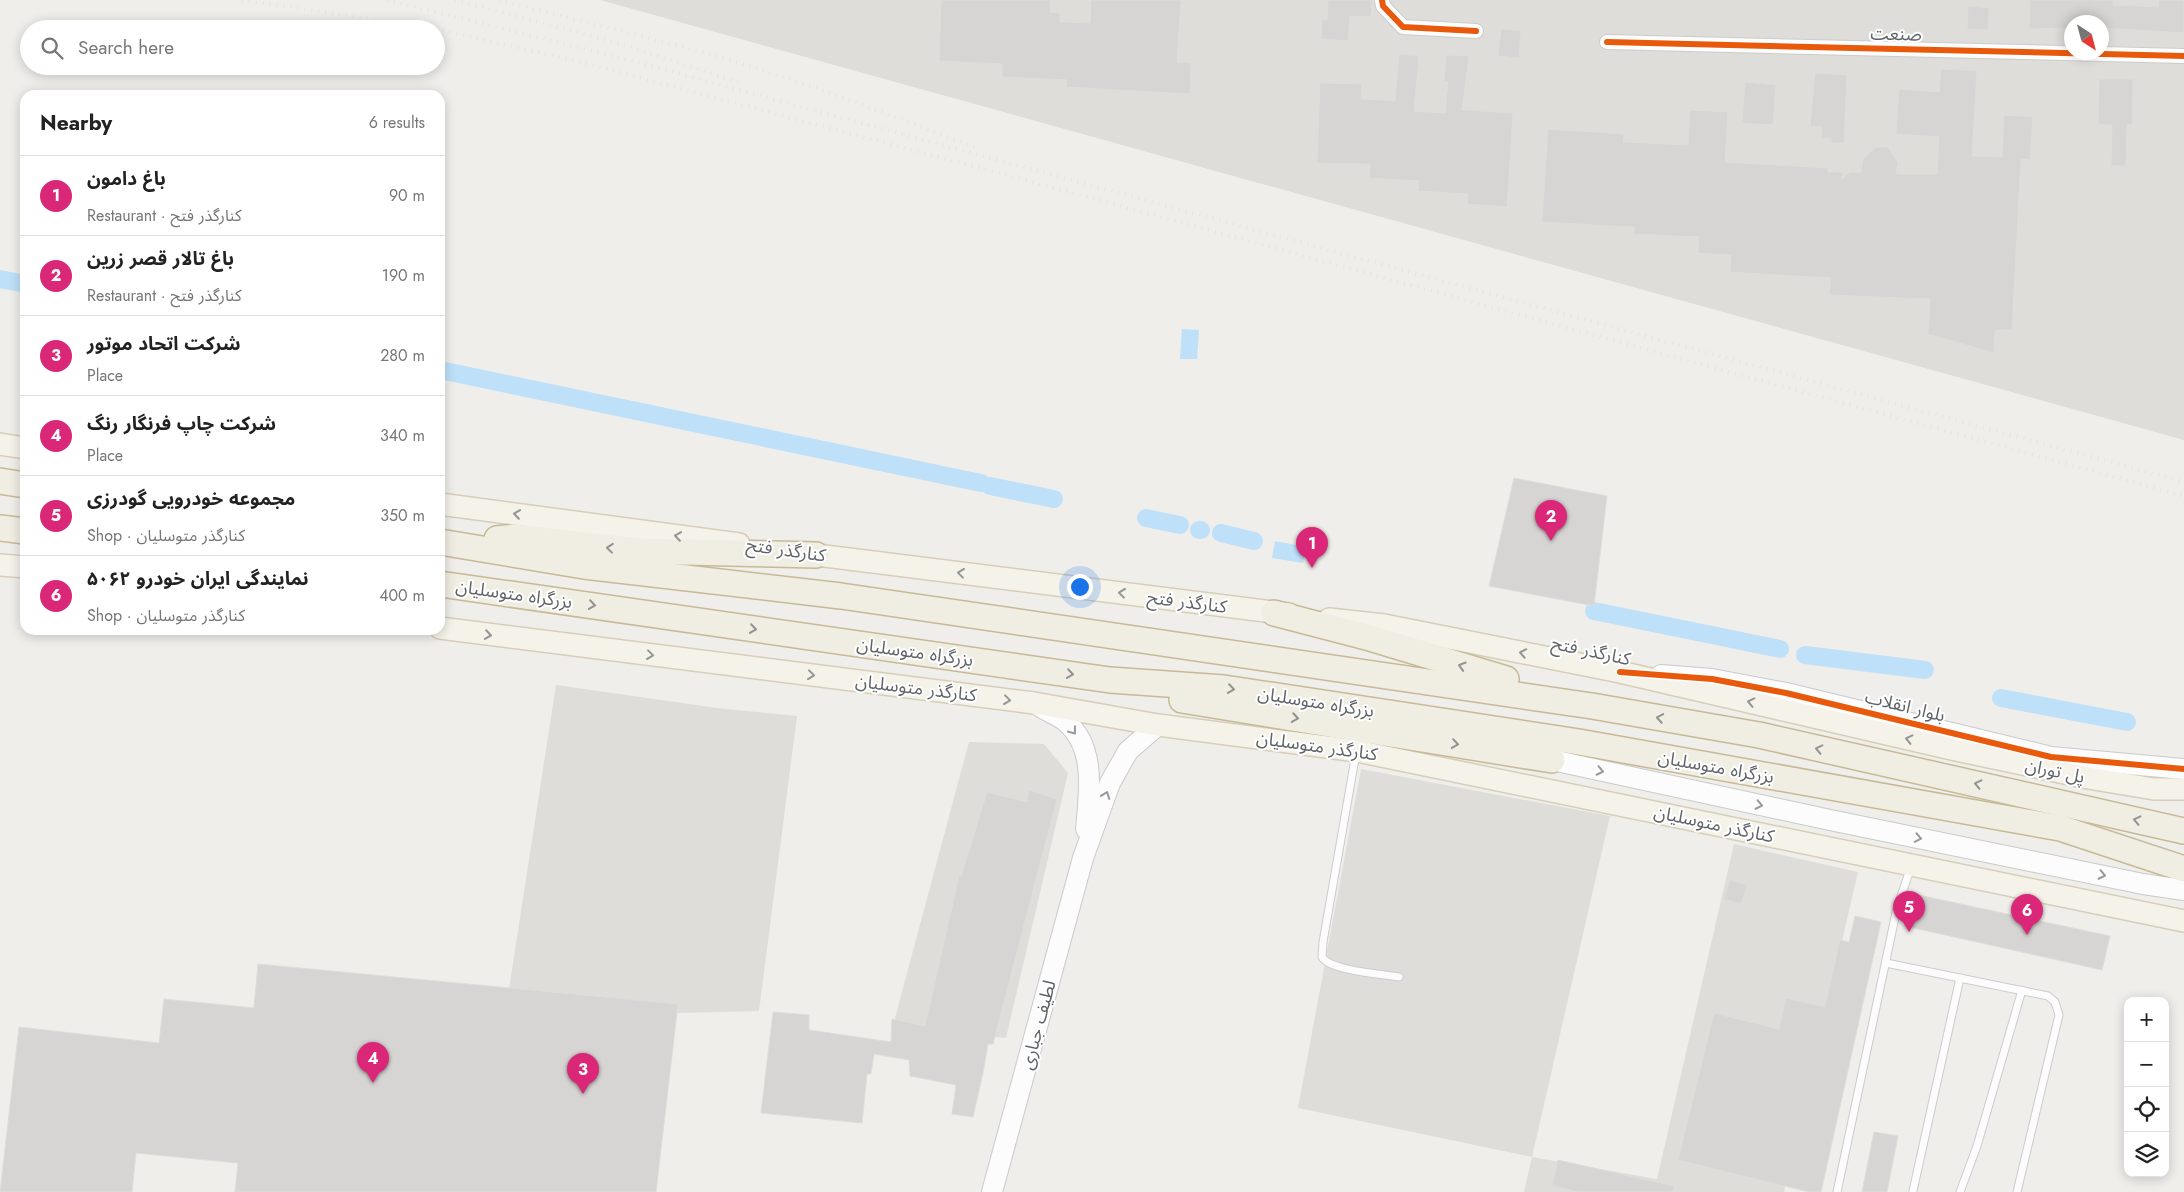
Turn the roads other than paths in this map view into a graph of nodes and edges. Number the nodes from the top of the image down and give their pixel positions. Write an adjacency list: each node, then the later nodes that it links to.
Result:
1 (1382, 0): 2 (street)
2 (1476, 31)
3 (1607, 42): 4 (street, صنعت)
4 (2184, 56)
5 (0, 481): 6 (highway)
6 (20, 484)
7 (445, 505): 12 (main road, کنارگذر فتح, one-way to 7)
8 (0, 528): 9 (highway)
9 (20, 530)
10 (445, 542): 12 (highway, one-way to 10)
11 (445, 543): 23 (highway, بزرگراه متوسلیان)
12 (816, 555): 18 (main road, کنارگذر فتح, one-way to 12)
13 (0, 564): 14 (main road)
14 (20, 566)
15 (20, 573): 16 (main road)
16 (0, 575)
17 (445, 585): 21 (highway, بزرگراه متوسلیان, one-way to 21)
18 (1274, 613): 20 (main road, کنارگذر فتح, one-way to 18); 23 (highway, one-way to 18)
19 (445, 629): 22 (main road, کنارگذر متوسلیان, one-way to 22)
20 (1620, 672): 25 (main road, کنارگذر فتح, one-way to 20); 28 (main road, بلوار انقلاب)
21 (1110, 680): 27 (highway, one-way to 27); 33 (highway, بزرگراه متوسلیان, one-way to 33)
22 (1034, 703): 24 (main road, کنارگذر متوسلیان); 31 (main road, one-way to 31)
23 (1592, 706): 30 (highway, بزرگراه متوسلیان, one-way to 23)
24 (1158, 724): 26 (main road, کنارگذر متوسلیان); 31 (main road, one-way to 24)
25 (1956, 750): 29 (main road, پل توران)
26 (1357, 751): 32 (main road, کنارگذر متوسلیان); 37 (lane)
27 (1552, 760): 34 (main road, one-way to 34)
28 (2184, 769)
29 (2184, 789)
30 (2184, 831)
31 (1083, 858): 41 (main road, لطیف جباری)
32 (1912, 865): 35 (main road, کنارگذر متوسلیان); 36 (lane)
33 (2184, 869)
34 (2184, 890)
35 (2184, 921)
36 (1886, 964): 38 (lane); 42 (lane)
37 (1399, 976)
38 (1960, 978): 39 (lane); 40 (lane)
39 (2022, 990): 43 (lane); 44 (lane)
40 (1913, 1191)
41 (992, 1192)
42 (1837, 1192)
43 (1960, 1192)
44 (2017, 1192)

